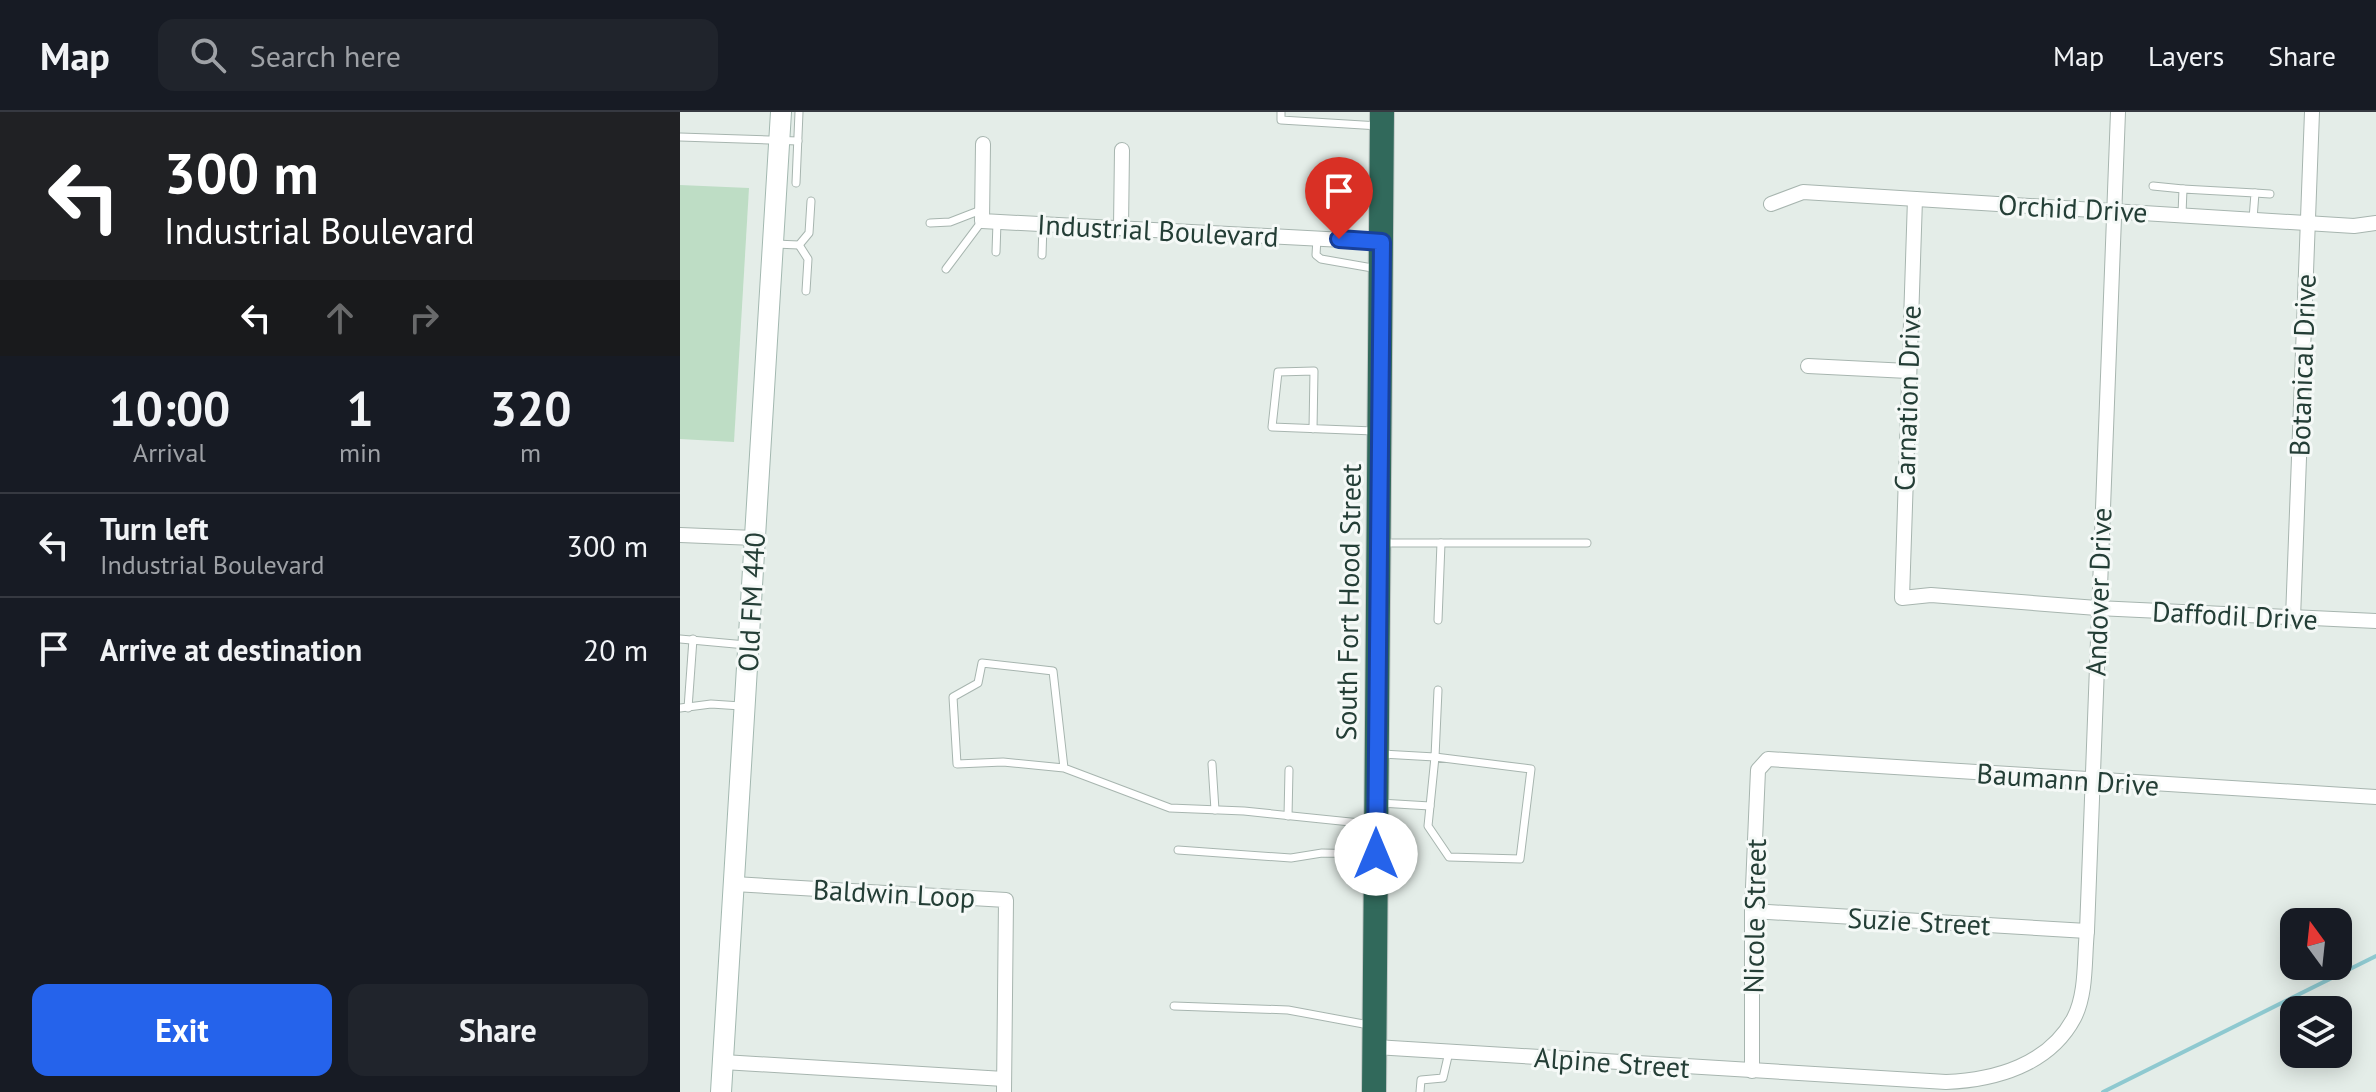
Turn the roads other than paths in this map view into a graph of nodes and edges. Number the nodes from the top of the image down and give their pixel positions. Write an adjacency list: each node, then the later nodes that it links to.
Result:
1 (781, 112): 8 (street, Old FM 440)
2 (799, 112): 8 (lane)
3 (1281, 112): 6 (lane)
4 (2118, 112): 19 (street, Andover Drive)
5 (2312, 112): 23 (street, Botanical Drive)
6 (1382, 119): 29 (highway, South Fort Hood Street)
7 (680, 137): 8 (lane)
8 (789, 140): 11 (lane); 30 (street, Old FM 440)
9 (983, 144): 21 (street)
10 (1122, 150): 27 (street)
11 (796, 183)
12 (2153, 186): 13 (lane)
13 (2183, 189): 14 (lane); 20 (lane)
14 (2255, 193): 15 (lane); 22 (lane)
15 (2270, 194)
16 (1915, 199): 18 (street, Orchid Drive); 19 (street, Orchid Drive); 38 (street, Carnation Drive)
17 (811, 201): 31 (lane)
18 (1771, 204)
19 (2112, 210): 20 (street, Orchid Drive); 47 (street, Andover Drive)
20 (2182, 214): 22 (street, Orchid Drive)
21 (987, 218): 24 (lane); 26 (street, Industrial Boulevard); 32 (lane); 34 (lane)
22 (2253, 219): 23 (street, Orchid Drive)
23 (2307, 222): 25 (street, Orchid Drive); 48 (street, Botanical Drive)
24 (930, 223)
25 (2376, 223)
26 (1043, 224): 27 (street, Industrial Boulevard); 33 (lane)
27 (1121, 227): 28 (street, Industrial Boulevard)
28 (1317, 238): 29 (street, Industrial Boulevard); 35 (lane)
29 (1382, 242): 35 (highway, South Fort Hood Street)
30 (773, 244): 31 (lane); 42 (street, Old FM 440)
31 (799, 245): 36 (lane)
32 (996, 252)
33 (1042, 255)
34 (946, 269)
35 (1382, 270): 40 (highway, South Fort Hood Street)
36 (806, 291)
37 (1808, 366): 38 (street)
38 (1908, 371): 46 (street, Carnation Drive)
39 (1313, 429): 39 (lane); 40 (lane)
40 (1380, 431): 43 (highway, South Fort Hood Street)
41 (680, 535): 42 (street)
42 (755, 538): 53 (street, Old FM 440)
43 (1379, 543): 44 (lane); 57 (highway, South Fort Hood Street)
44 (1441, 543): 45 (lane); 49 (lane)
45 (1587, 543)
46 (1902, 598): 47 (street, Daffodil Drive)
47 (2097, 608): 48 (street, Daffodil Drive); 63 (street, Andover Drive)
48 (2293, 618): 50 (street, Daffodil Drive)
49 (1438, 620)
50 (2376, 621)
51 (680, 639): 52 (lane)
52 (693, 639): 53 (lane); 56 (lane)
53 (748, 645): 55 (street, Old FM 440)
54 (1438, 690): 58 (lane)
55 (745, 707): 56 (lane); 71 (street, Old FM 440)
56 (684, 708)
57 (1375, 754): 58 (lane); 67 (highway, South Fort Hood Street)
58 (1435, 757): 65 (lane); 65 (lane)
59 (1761, 762): 63 (street, Baumann Drive); 72 (street, Nicole Street)
60 (1212, 764): 66 (lane)
61 (1064, 768): 61 (lane); 66 (lane)
62 (1289, 770): 68 (lane)
63 (2092, 780): 64 (street, Baumann Drive); 73 (street, Andover Drive)
64 (2376, 797)
65 (1430, 806): 67 (lane)
66 (1215, 810): 68 (lane)
67 (1376, 814): 68 (lane); 70 (highway, South Fort Hood Street)
68 (1288, 816)
69 (1178, 850): 70 (lane)
70 (1376, 854): 75 (highway, South Fort Hood Street)
71 (734, 884): 78 (street, Old FM 440); 80 (street, Baldwin Loop)
72 (1752, 911): 73 (street, Suzie Street); 79 (street, Nicole Street)
73 (2087, 931): 77 (street, Andover Drive)
74 (1174, 1006): 75 (lane)
75 (1375, 1037): 76 (street, Alpine Street); 82 (highway, South Fort Hood Street)
76 (1449, 1052): 79 (street, Alpine Street); 83 (lane)
77 (2037, 1057): 79 (street, Alpine Street)
78 (723, 1062): 80 (street); 81 (street, Old FM 440)
79 (1752, 1071)
80 (1004, 1085)
81 (721, 1092)
82 (1374, 1092)
83 (1420, 1092)

